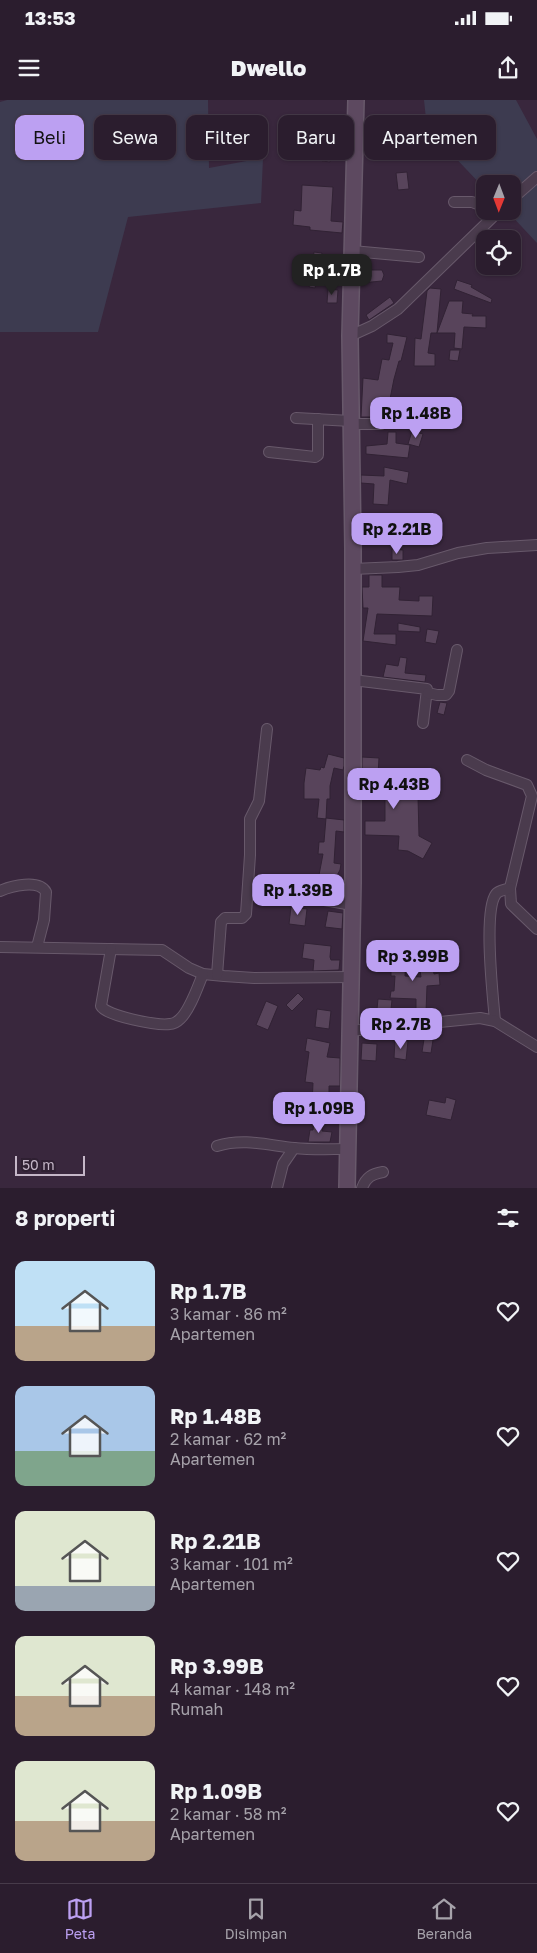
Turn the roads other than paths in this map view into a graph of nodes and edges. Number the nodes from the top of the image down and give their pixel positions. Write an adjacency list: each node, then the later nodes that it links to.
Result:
1 (356, 100): 7 (main road)
2 (537, 177): 3 (street)
3 (521, 191)
4 (454, 202): 5 (street)
5 (476, 204)
6 (487, 220): 9 (street)
7 (352, 251): 8 (street); 9 (main road)
8 (419, 257)
9 (350, 336): 12 (main road)
10 (296, 418): 11 (street)
11 (318, 419): 12 (street); 14 (street)
12 (351, 423): 13 (street); 16 (main road)
13 (382, 424)
14 (269, 452)
15 (537, 545): 16 (street)
16 (352, 569): 18 (main road)
17 (457, 650): 19 (street)
18 (353, 680): 19 (street); 26 (main road)
19 (428, 692): 20 (street)
20 (424, 723)
21 (267, 729): 32 (street)
22 (467, 760): 24 (street)
23 (289, 886): 26 (street)
24 (510, 888): 27 (street); 34 (street)
25 (0, 891): 29 (street)
26 (352, 905): 33 (main road)
27 (537, 929)
28 (0, 947): 29 (street)
29 (37, 947): 30 (street)
30 (111, 949): 31 (street); 31 (street)
31 (203, 974): 32 (street)
32 (217, 975): 33 (street)
33 (351, 976): 35 (main road)
34 (495, 1021): 35 (street); 36 (street)
35 (349, 1030): 39 (main road)
36 (537, 1047)
37 (217, 1146): 38 (street)
38 (294, 1148): 39 (street); 41 (street)
39 (348, 1149): 42 (main road)
40 (383, 1172): 43 (street)
41 (277, 1188)
42 (347, 1188)
43 (362, 1188)

